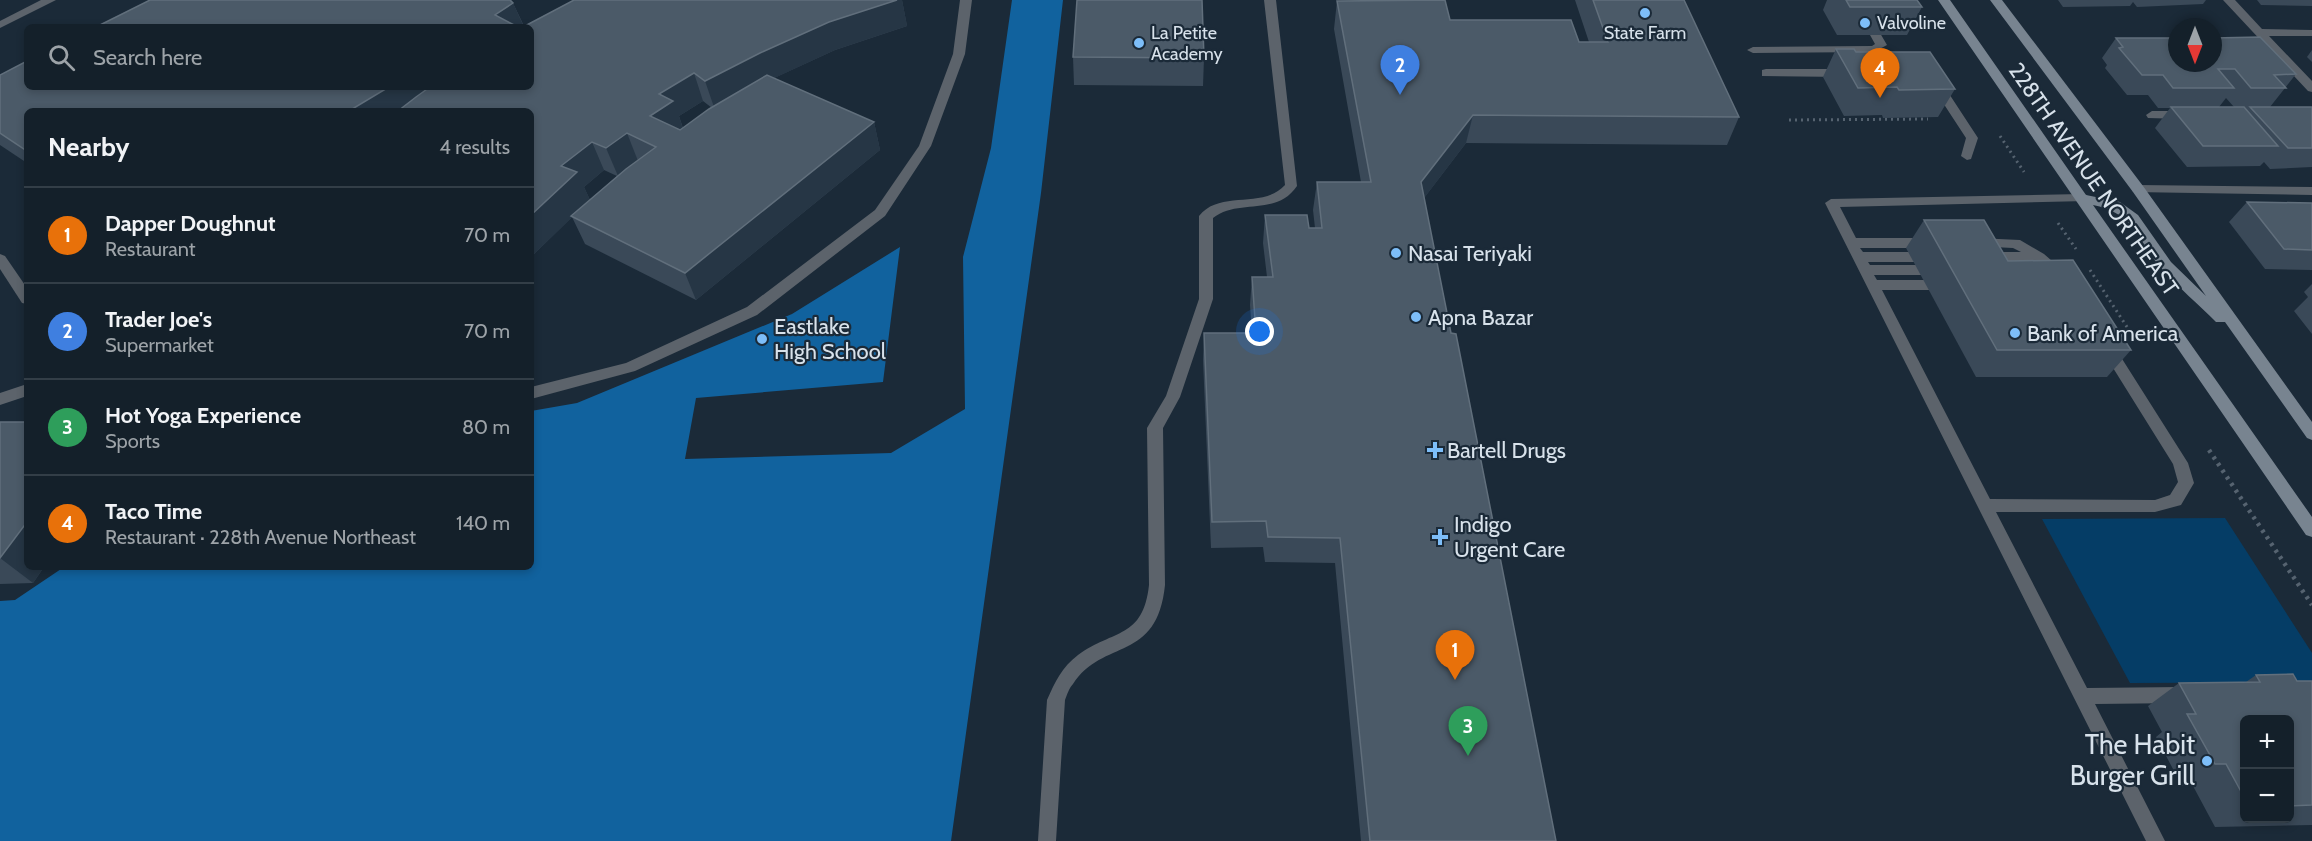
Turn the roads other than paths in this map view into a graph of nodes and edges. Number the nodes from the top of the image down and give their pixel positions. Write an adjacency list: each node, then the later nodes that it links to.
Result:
1 (50, 0): 7 (street)
2 (966, 0): 36 (street)
3 (1270, 0): 43 (street)
4 (1944, 0): 23 (main road, 228TH AVENUE NORTHEAST)
5 (1996, 0): 21 (main road, 228TH AVENUE NORTHEAST)
6 (2229, 0): 8 (street)
7 (0, 25)
8 (2260, 33): 9 (street); 17 (street)
9 (2312, 33)
10 (1852, 35): 12 (street)
11 (1876, 35): 12 (street)
12 (1848, 49): 13 (street)
13 (1753, 50)
14 (1766, 73): 15 (street)
15 (1855, 73)
16 (1927, 78): 20 (street)
17 (2312, 88)
18 (2152, 115): 19 (street)
19 (2198, 115)
20 (1967, 156)
21 (2138, 189): 22 (street); 34 (main road, 228TH AVENUE NORTHEAST)
22 (2312, 191)
23 (2082, 198): 25 (street); 34 (main road); 40 (main road, 228TH AVENUE NORTHEAST)
24 (1952, 253): 25 (street); 25 (street); 27 (street)
25 (1859, 257): 30 (street)
26 (1972, 257): 27 (street)
27 (2039, 257): 29 (street)
28 (0, 259): 32 (street)
29 (1979, 270)
30 (1873, 285): 31 (street); 39 (street)
31 (1953, 285)
32 (24, 295)
33 (2099, 334): 39 (street)
34 (2243, 338): 38 (main road, 228TH AVENUE NORTHEAST)
35 (24, 391): 37 (street)
36 (534, 392)
37 (0, 399)
38 (2312, 434)
39 (1985, 505): 42 (street)
40 (2312, 530)
41 (2197, 694): 42 (street)
42 (2083, 696): 44 (street)
43 (1047, 841)
44 (2156, 841)

